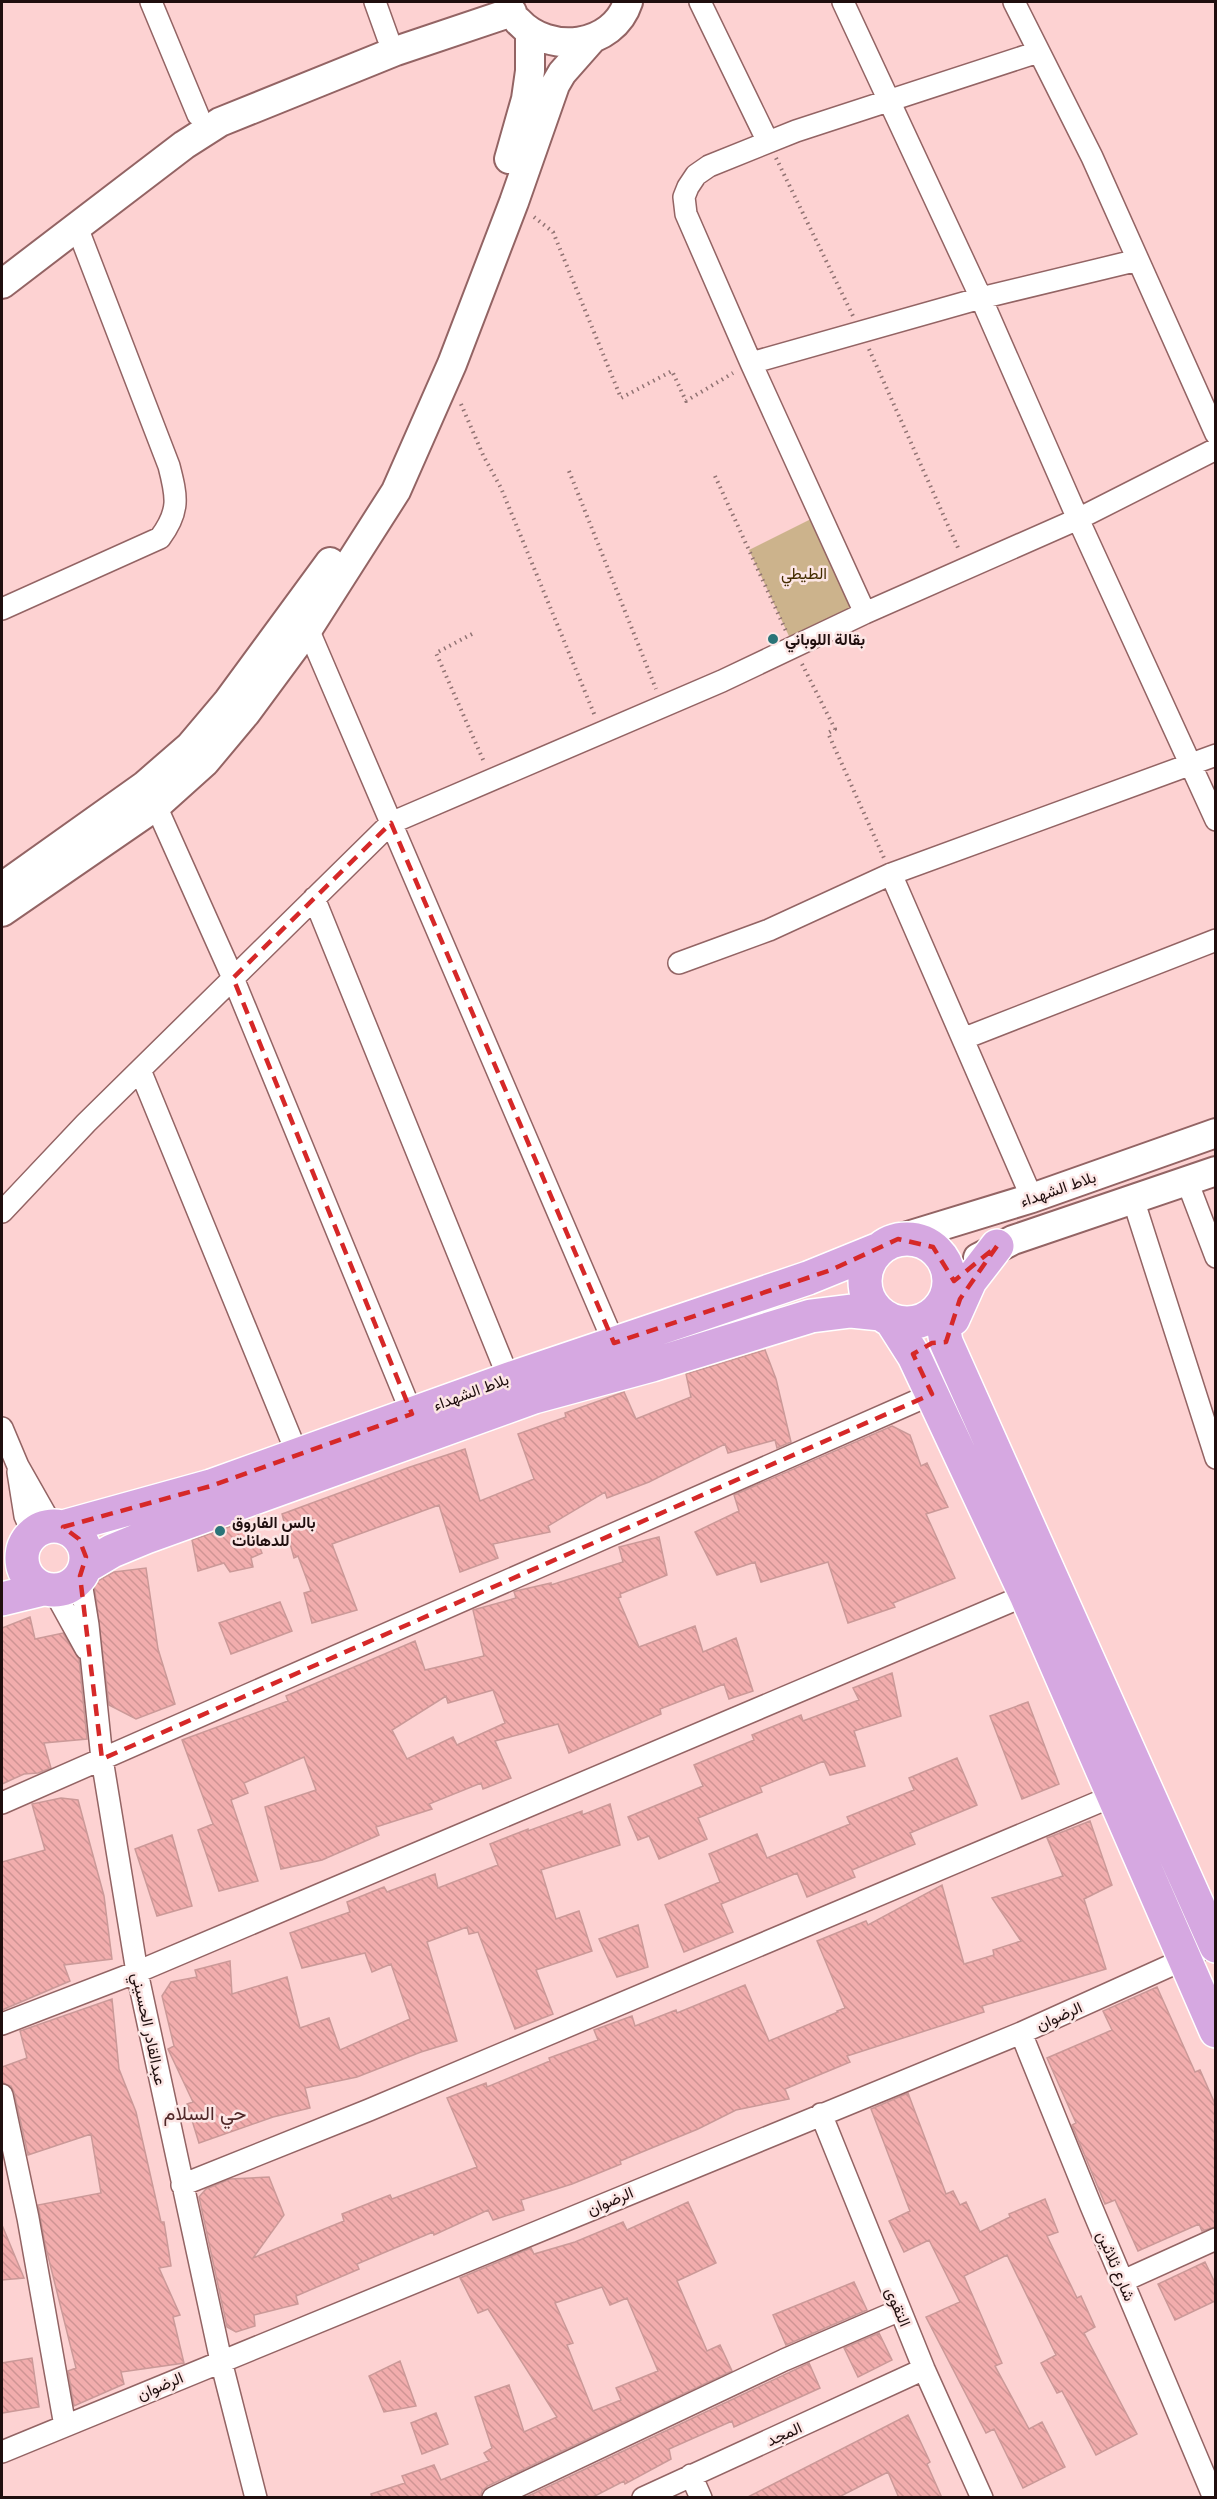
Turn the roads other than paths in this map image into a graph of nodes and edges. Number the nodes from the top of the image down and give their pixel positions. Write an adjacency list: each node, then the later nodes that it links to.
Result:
1 (151, 2): 13 (street)
2 (375, 2): 9 (street)
3 (473, 2): 9 (main road)
4 (700, 2): 14 (street)
5 (843, 2): 12 (street)
6 (1014, 2): 11 (street)
7 (628, 3): 10 (main road)
8 (516, 15): 10 (main road); 15 (main road); 33 (main road)
9 (388, 38): 13 (main road)
10 (592, 39): 26 (main road)
11 (1038, 52): 12 (street); 16 (street)
12 (890, 99): 14 (street); 19 (street)
13 (198, 115): 17 (main road)
14 (768, 142): 20 (street)
15 (77, 227): 18 (main road); 24 (street)
16 (1138, 260): 19 (street); 21 (street)
17 (2, 261)
18 (2, 284)
19 (981, 298): 20 (street); 23 (street)
20 (751, 363): 25 (street)
21 (1215, 434)
22 (1215, 449): 23 (street)
23 (1078, 519): 25 (street); 28 (street)
24 (2, 609)
25 (865, 613): 31 (street)
26 (308, 629): 29 (main road); 31 (street)
27 (1215, 755): 28 (street)
28 (1191, 766): 30 (street); 32 (street)
29 (156, 806): 35 (main road); 38 (street)
30 (1215, 820)
31 (391, 823): 34 (street); 55 (street)
32 (891, 874): 37 (street); 39 (street)
33 (2, 887)
34 (314, 898): 38 (street); 57 (street)
35 (2, 912)
36 (1215, 940): 39 (street)
37 (679, 963)
38 (233, 978): 40 (street); 59 (street)
39 (964, 1038): 44 (street)
40 (140, 1070): 46 (street); 61 (street)
41 (1215, 1133): 44 (main road, بلاط الشهداء)
42 (1215, 1171): 43 (main road, بلاط الشهداء)
43 (1187, 1181): 45 (main road, بلاط الشهداء); 49 (street)
44 (1032, 1198): 47 (main road, بلاط الشهداء)
45 (1133, 1199): 48 (main road, بلاط الشهداء); 62 (street)
46 (2, 1212)
47 (888, 1245): 50 (main road, بلاط الشهداء); 51 (main road); 53 (main road)
48 (997, 1246): 51 (main road, بلاط الشهداء); 54 (main road)
49 (1215, 1257)
50 (831, 1269): 52 (main road); 55 (main road, بلاط الشهداء)
51 (944, 1299): 53 (main road); 54 (main road)
52 (835, 1311): 53 (main road, بلاط الشهداء); 64 (main road, بلاط الشهداء)
53 (886, 1317): 56 (main road)
54 (946, 1342): 56 (main road); 71 (main road)
55 (614, 1343): 57 (main road, بلاط الشهداء)
56 (914, 1356): 58 (main road)
57 (509, 1379): 59 (main road, بلاط الشهداء)
58 (932, 1394): 65 (main road); 68 (street)
59 (412, 1414): 61 (main road, بلاط الشهداء)
60 (2, 1428): 63 (street)
61 (298, 1456): 63 (main road, بلاط الشهداء)
62 (1215, 1458)
63 (35, 1538): 64 (main road); 64 (main road)
64 (65, 1581): 66 (main road, بلاط الشهداء); 67 (street, عبدالقادر الحسيني); 67 (street, عبدالقادر الحسيني)
65 (1026, 1595): 69 (main road); 73 (street)
66 (2, 1599)
67 (91, 1661): 68 (street, عبدالقادر الحسيني)
68 (102, 1759): 70 (street); 73 (street, عبدالقادر الحسيني)
69 (1113, 1796): 72 (main road); 79 (street)
70 (2, 1803)
71 (1215, 1945): 72 (street, الرضوان)
72 (1184, 1959): 75 (main road); 76 (street, الرضوان)
73 (137, 1972): 74 (street); 79 (street, عبدالقادر الحسيني)
74 (2, 2024)
75 (1215, 2031)
76 (1021, 2033): 78 (street, الرضوان); 81 (street, شارع ثلاثين)
77 (2, 2095): 85 (street)
78 (820, 2114): 82 (street, التقوى); 83 (street, الرضوان)
79 (182, 2185): 83 (street, عبدالقادر الحسيني)
80 (1215, 2239): 81 (street)
81 (1123, 2281): 88 (street, شارع ثلاثين)
82 (900, 2310): 84 (street, التقوى); 90 (street)
83 (221, 2361): 85 (street, الرضوان); 89 (street, عبدالقادر الحسيني)
84 (924, 2369): 87 (street, المجد); 93 (street, التقوى)
85 (65, 2426): 86 (street, الرضوان)
86 (2, 2452)
87 (691, 2475): 91 (street, المجد); 92 (street)
88 (1211, 2495)
89 (256, 2498)
90 (493, 2498)
91 (643, 2498)
92 (701, 2498)
93 (982, 2498)

